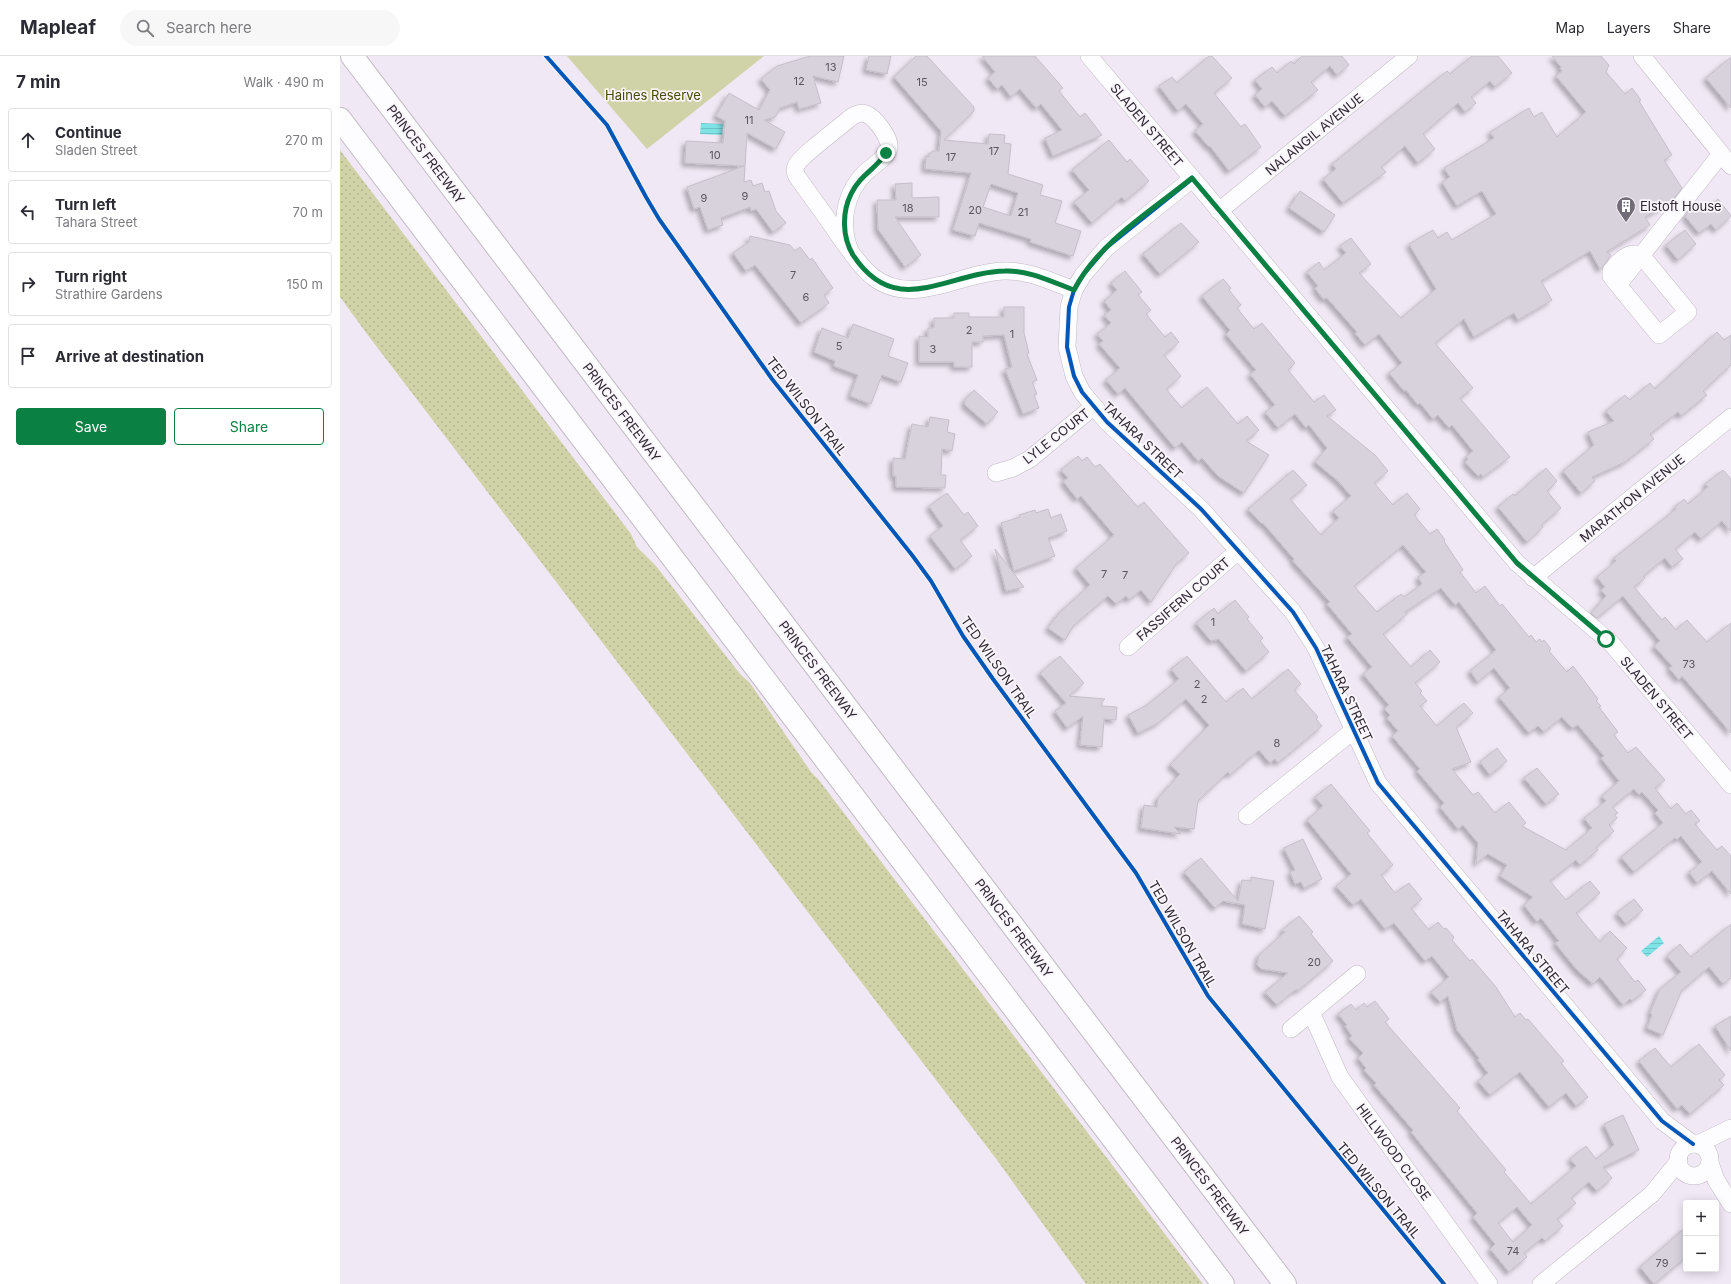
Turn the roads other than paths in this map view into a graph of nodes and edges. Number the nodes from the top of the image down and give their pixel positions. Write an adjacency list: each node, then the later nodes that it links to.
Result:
1 (352, 56): 33 (highway, PRINCES FREEWAY)
2 (1089, 56): 7 (street, SLADEN STREET)
3 (1409, 56): 8 (street, NALANGIL AVENUE)
4 (1642, 56): 6 (street)
5 (340, 119): 32 (highway)
6 (1726, 160): 10 (street)
7 (1192, 178): 8 (street, SLADEN STREET); 11 (street, TAHARA STREET)
8 (1219, 211): 16 (street, SLADEN STREET)
9 (850, 251): 9 (street); 11 (street)
10 (1641, 255): 10 (street)
11 (1074, 290): 12 (street, TAHARA STREET)
12 (1093, 407): 14 (street, LYLE COURT); 15 (street, TAHARA STREET)
13 (1731, 417): 16 (street, MARATHON AVENUE)
14 (996, 473)
15 (1238, 551): 17 (street, FASSIFERN COURT); 18 (street, TAHARA STREET)
16 (1533, 578): 19 (street, SLADEN STREET)
17 (1128, 647)
18 (1354, 730): 20 (street); 24 (street, TAHARA STREET)
19 (1731, 785)
20 (1247, 816)
21 (1357, 974): 22 (street)
22 (1311, 1012): 23 (street); 34 (street, HILLWOOD CLOSE)
23 (1291, 1029)
24 (1662, 1121): 26 (street, TAHARA STREET); 27 (street, TAHARA STREET)
25 (1731, 1129): 26 (street); 28 (street)
26 (1695, 1144): 27 (street); 28 (street)
27 (1679, 1158): 29 (street); 30 (street)
28 (1710, 1161): 29 (street); 31 (street)
29 (1691, 1175): 30 (street); 31 (street)
30 (1652, 1194): 35 (street)
31 (1728, 1200)
32 (1223, 1284)
33 (1284, 1284)
34 (1489, 1284)
35 (1541, 1284)

